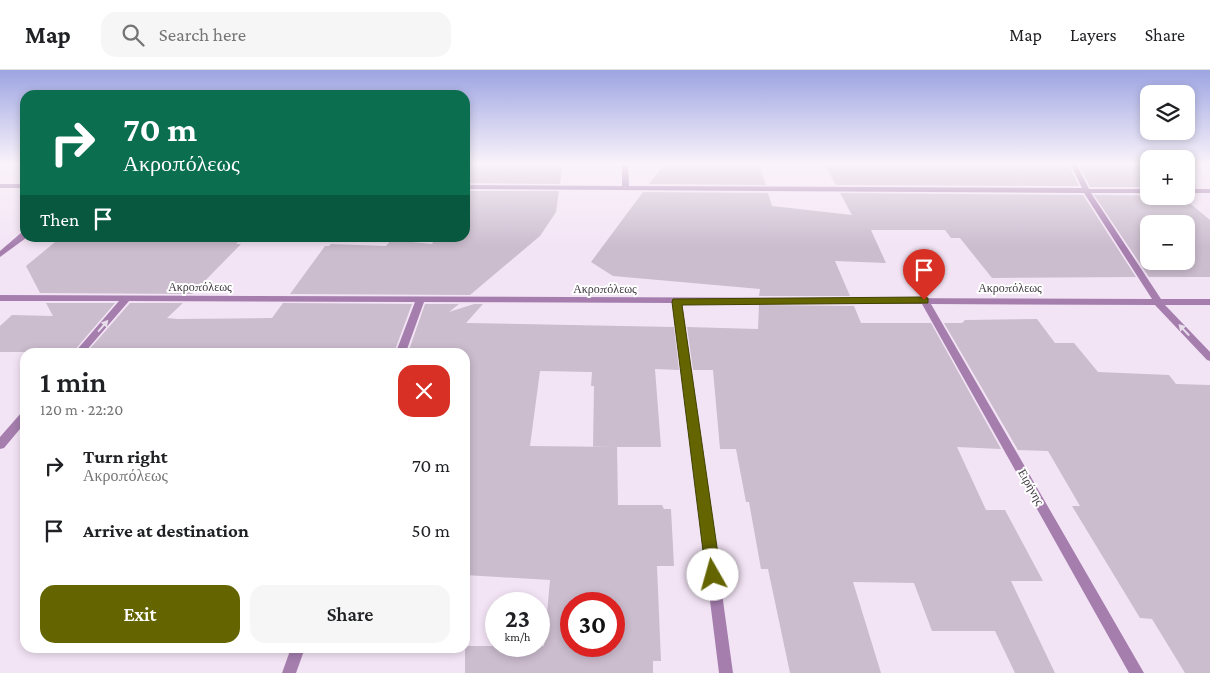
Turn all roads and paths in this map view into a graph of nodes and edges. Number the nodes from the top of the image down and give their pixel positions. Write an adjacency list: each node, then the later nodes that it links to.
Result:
1 (1087, 191): 11 (street)
2 (1195, 191): 3 (street)
3 (1210, 192)
4 (20, 238): 5 (street)
5 (0, 255)
6 (0, 298): 7 (street, Ακροπόλεως)
7 (126, 299): 9 (street, Ακροπόλεως); 13 (street, one-way to 7)
8 (924, 300): 10 (street, Ακροπόλεως); 11 (street, Ακροπόλεως); 21 (street, Ειρήνης)
9 (420, 301): 10 (street, Ακροπόλεως); 14 (street)
10 (677, 302): 20 (street)
11 (1158, 302): 12 (street, Ακροπόλεως); 15 (street, one-way to 11)
12 (1210, 302)
13 (83, 348)
14 (403, 348)
15 (1210, 358)
16 (20, 422): 17 (street)
17 (0, 445)
18 (296, 653): 19 (street)
19 (289, 673)
20 (726, 673)
21 (1137, 673)

